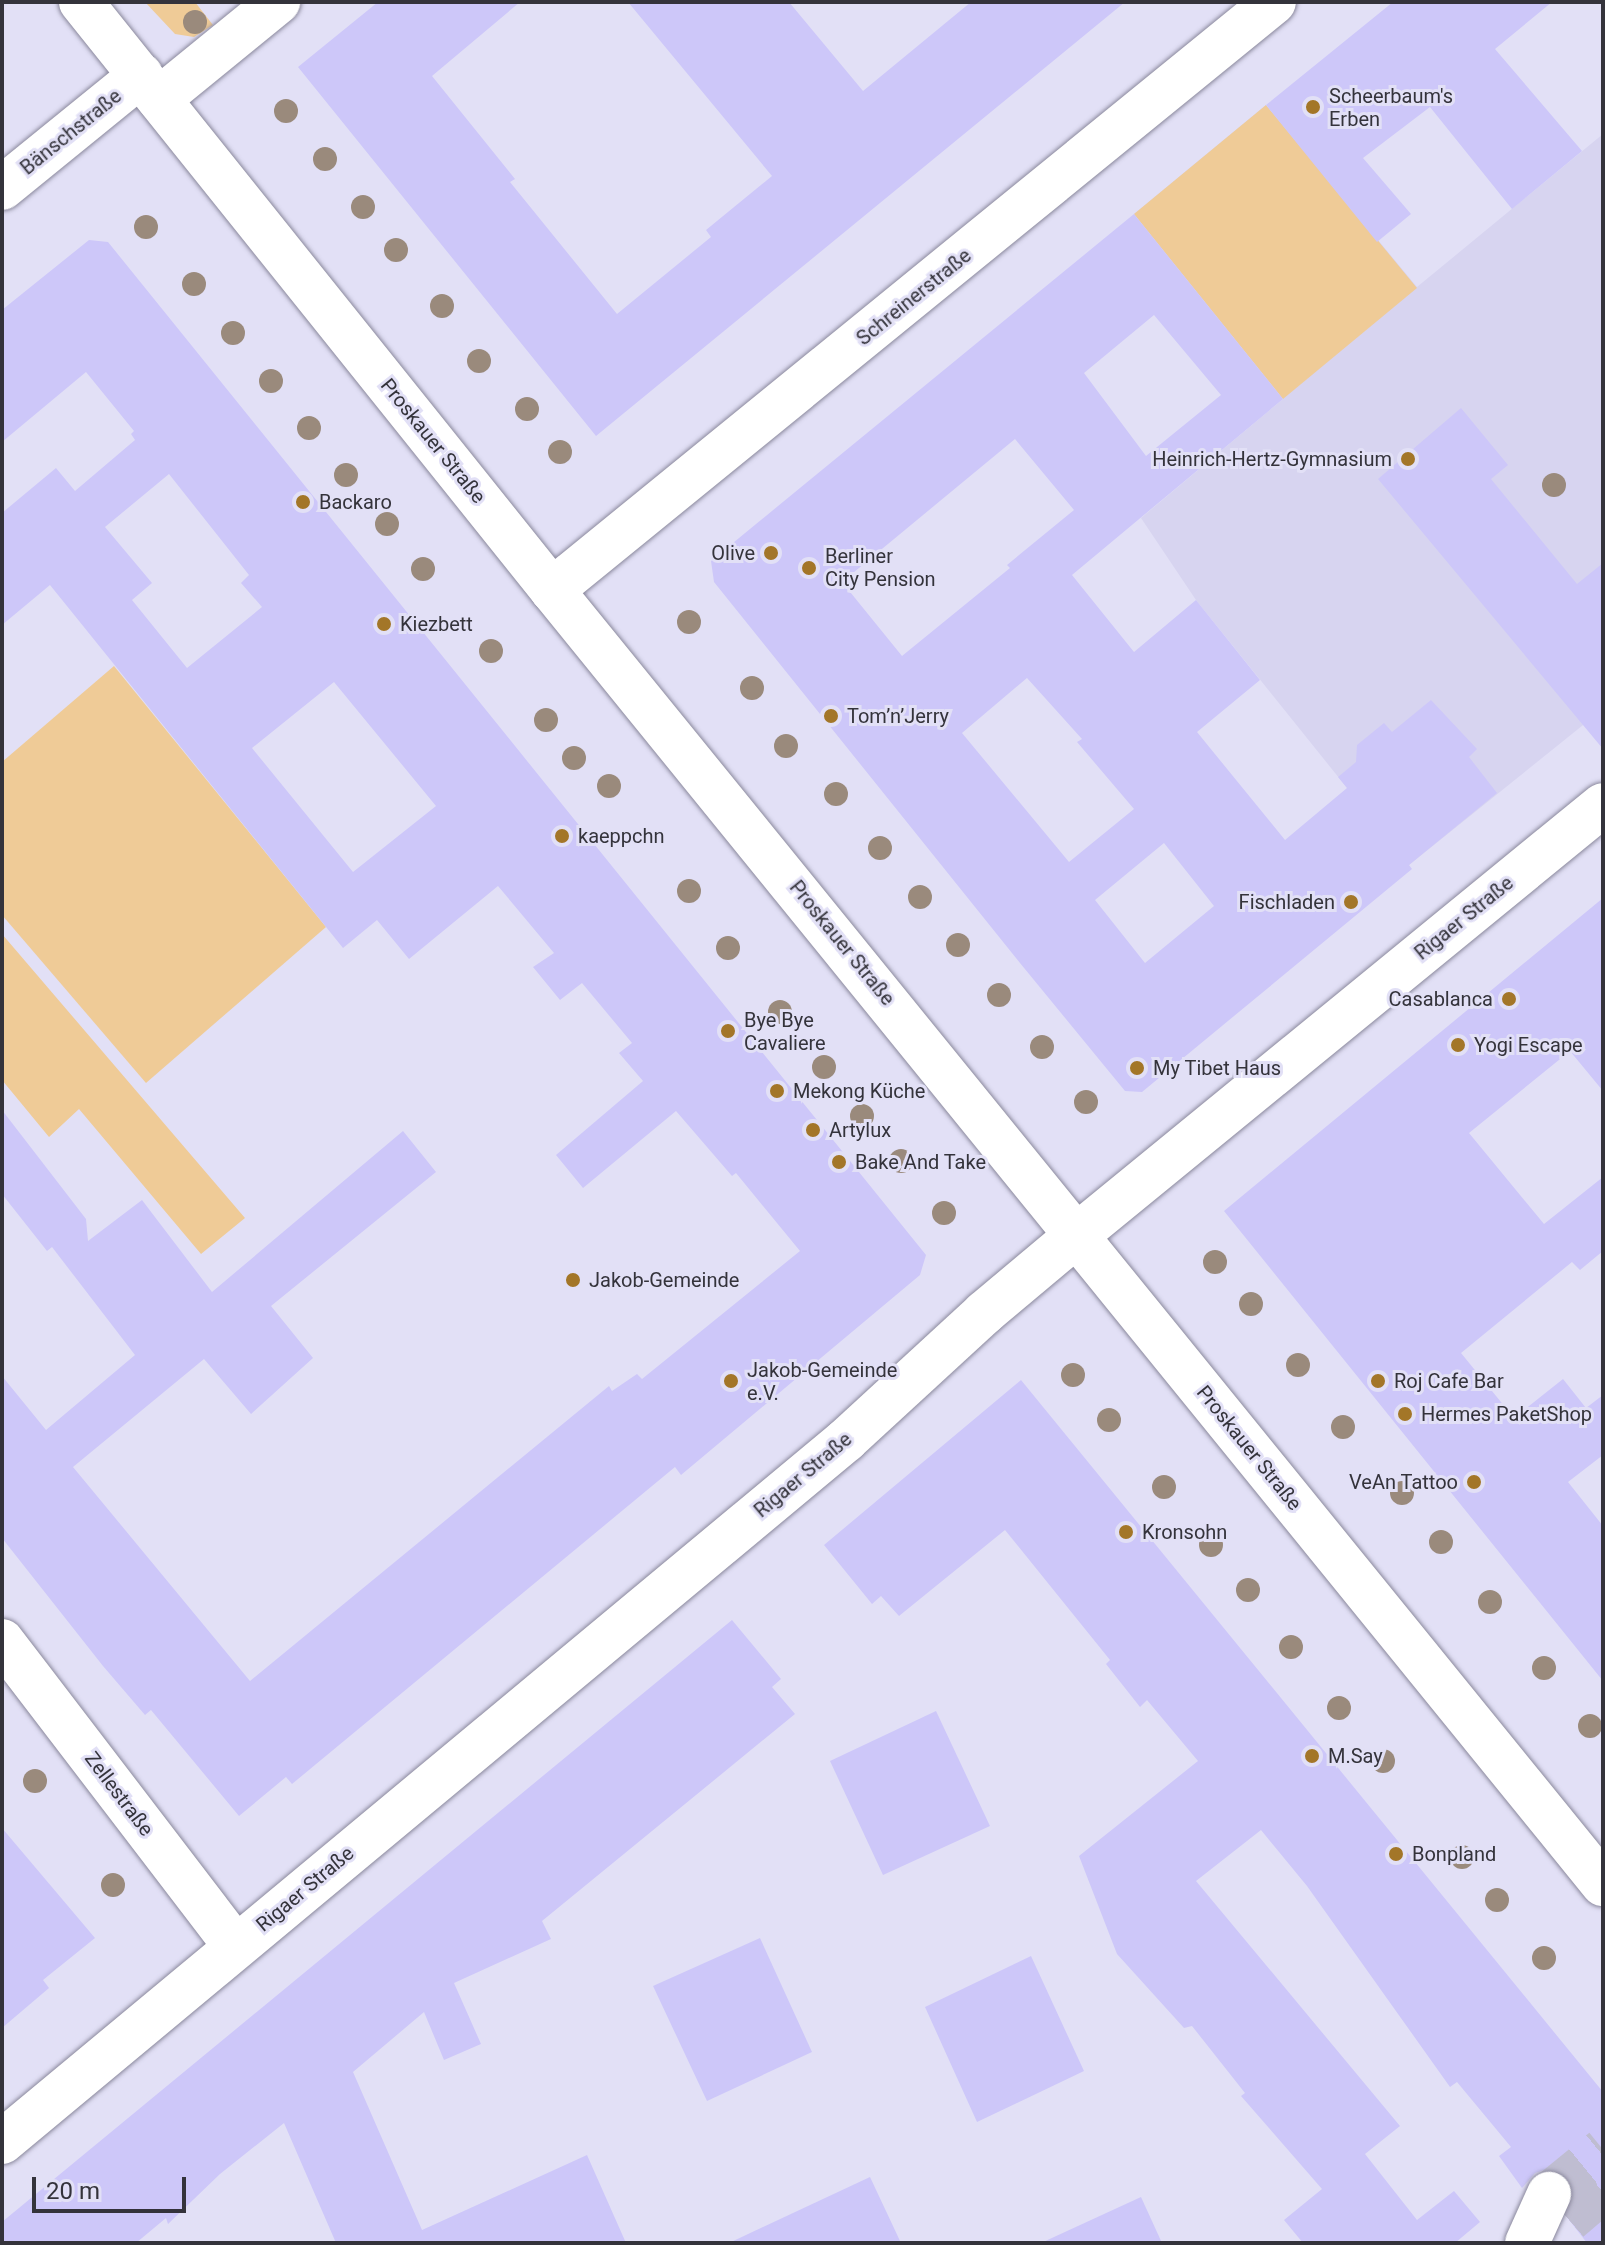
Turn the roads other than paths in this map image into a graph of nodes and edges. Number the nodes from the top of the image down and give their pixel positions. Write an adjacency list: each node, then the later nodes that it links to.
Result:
1 (81, 2): 4 (street, Proskauer Straße)
2 (278, 2): 4 (street, Bänschstraße)
3 (1274, 2): 6 (street, Schreinerstraße)
4 (150, 87): 5 (street, Bänschstraße); 6 (street, Proskauer Straße)
5 (2, 188)
6 (552, 590): 8 (street, Proskauer Straße)
7 (1603, 805): 8 (street, Rigaer Straße)
8 (1077, 1235): 10 (street, Proskauer Straße); 11 (street, Rigaer Straße)
9 (2, 1641): 11 (street, Zellestraße)
10 (1603, 1884)
11 (236, 1947): 12 (street, Rigaer Straße)
12 (2, 2142)
13 (1553, 2219): 14 (street)
14 (1527, 2243)

